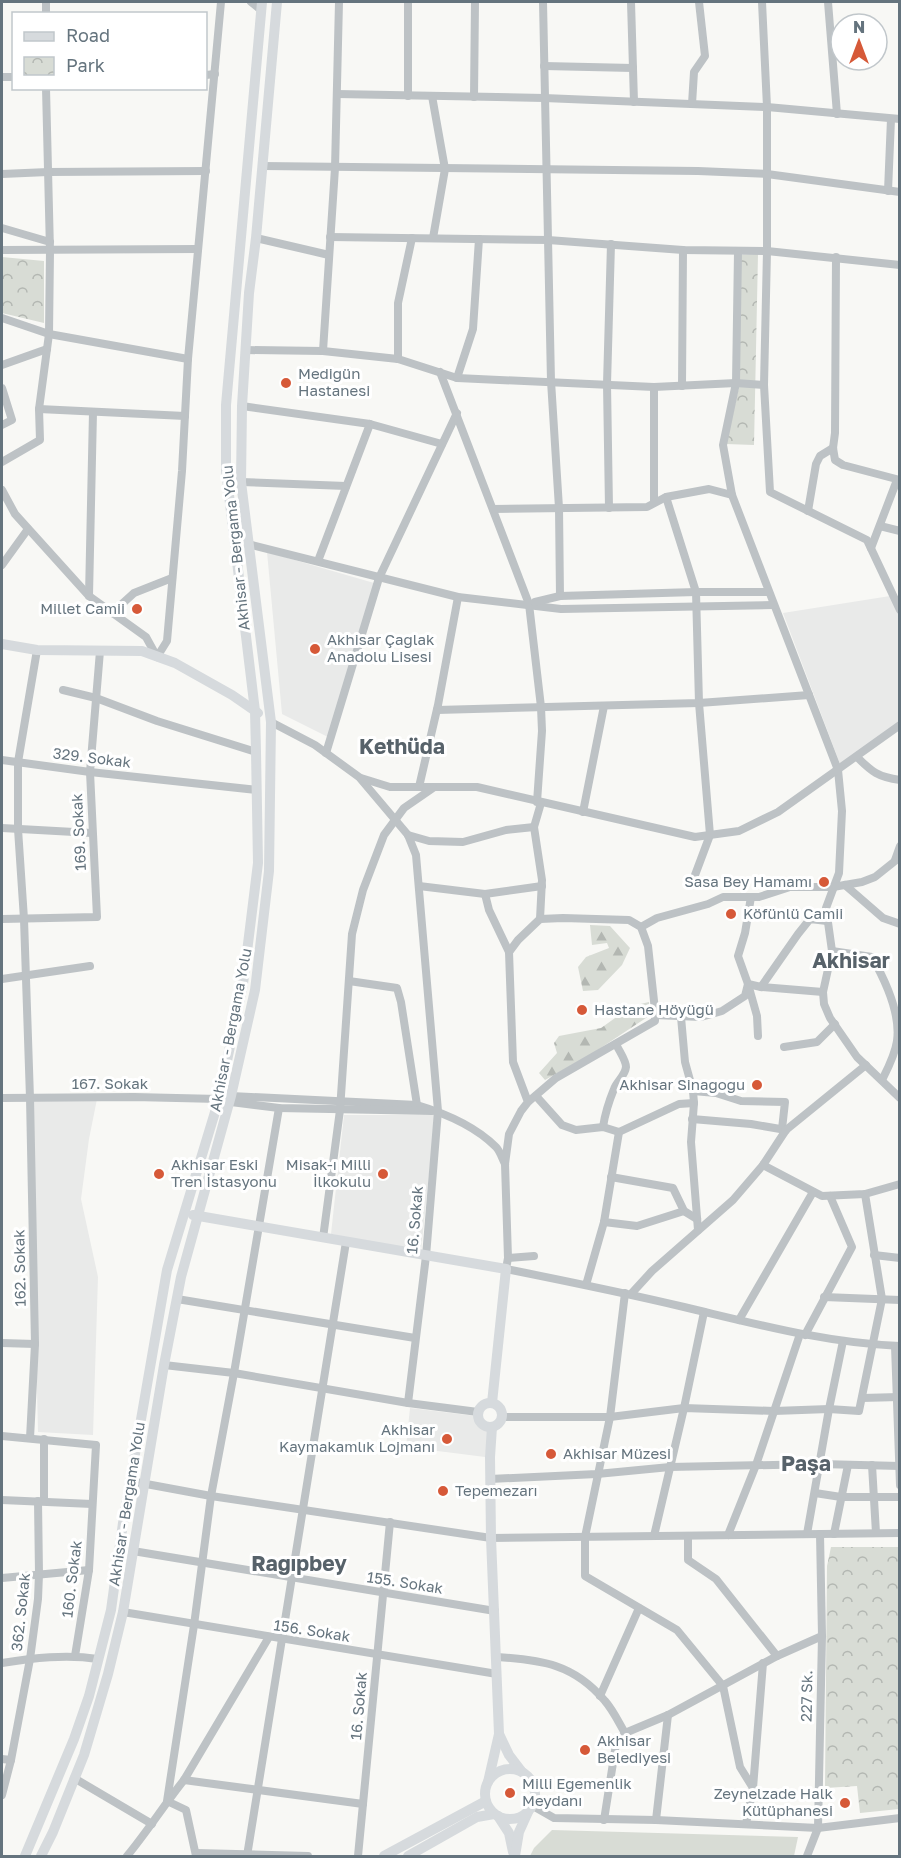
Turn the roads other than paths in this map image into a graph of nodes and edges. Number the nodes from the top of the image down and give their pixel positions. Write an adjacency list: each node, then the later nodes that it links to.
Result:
1 (221, 2): 15 (street)
2 (251, 2): 12 (street)
3 (277, 2): 27 (main road, Akhisar - Bergama Yolu)
4 (339, 2): 17 (street)
5 (408, 2): 18 (street)
6 (475, 2): 20 (street)
7 (543, 2): 13 (street)
8 (631, 2): 14 (street)
9 (699, 2): 23 (street)
10 (762, 2): 24 (street)
11 (828, 2): 25 (street)
12 (262, 6): 122 (main road, Akhisar - Bergama Yolu)
13 (544, 66): 14 (street); 21 (street)
14 (633, 68): 22 (street)
15 (210, 75): 31 (street)
16 (46, 90): 32 (street)
17 (337, 94): 18 (street); 28 (street)
18 (408, 96): 19 (street)
19 (432, 96): 20 (street); 29 (street)
20 (474, 97): 21 (street)
21 (544, 98): 22 (street); 30 (street)
22 (634, 102): 23 (street)
23 (692, 104): 24 (street)
24 (767, 107): 25 (street); 34 (street)
25 (837, 114): 26 (street)
26 (895, 119): 35 (street)
27 (263, 166): 28 (street); 39 (main road, Akhisar - Bergama Yolu)
28 (335, 168): 29 (street); 38 (street)
29 (445, 169): 30 (street); 41 (street)
30 (545, 169): 34 (street); 43 (street)
31 (206, 171): 32 (street); 46 (street)
32 (48, 172): 33 (street); 45 (street)
33 (2, 174)
34 (767, 174): 35 (street); 49 (street)
35 (888, 191): 36 (street)
36 (900, 192)
37 (2, 228): 45 (street)
38 (330, 237): 40 (street); 51 (street)
39 (256, 238): 51 (street); 57 (main road, Akhisar - Bergama Yolu)
40 (412, 238): 41 (street); 60 (street)
41 (433, 238): 42 (street)
42 (478, 239): 43 (street); 63 (street)
43 (548, 240): 44 (street); 64 (street)
44 (611, 244): 48 (street); 65 (street)
45 (50, 246): 46 (street); 47 (street); 55 (street)
46 (198, 249): 59 (street)
47 (2, 250)
48 (683, 250): 50 (street); 68 (street)
49 (767, 251): 50 (street); 52 (street); 67 (street)
50 (738, 252): 66 (street)
51 (329, 255): 58 (street)
52 (836, 257): 53 (street); 79 (street)
53 (900, 265)
54 (2, 318): 55 (street)
55 (50, 334): 56 (street); 59 (street)
56 (47, 349): 61 (street); 72 (street)
57 (245, 350): 58 (street); 71 (main road, Akhisar - Bergama Yolu)
58 (323, 351): 60 (street)
59 (188, 359): 75 (street)
60 (398, 359): 62 (street)
61 (2, 365)
62 (440, 372): 63 (street); 74 (street)
63 (457, 378): 64 (street)
64 (550, 381): 65 (street); 89 (street)
65 (607, 384): 70 (street); 88 (street)
66 (736, 384): 67 (street); 68 (street); 85 (street)
67 (764, 384): 91 (street)
68 (682, 386): 70 (street)
69 (2, 387): 77 (street)
70 (654, 387): 87 (street)
71 (242, 406): 76 (street); 82 (main road, Akhisar - Bergama Yolu)
72 (39, 409): 73 (street); 80 (street)
73 (93, 411): 75 (street); 103 (street)
74 (456, 413): 78 (street); 90 (street)
75 (185, 417): 99 (street)
76 (370, 424): 78 (street); 83 (street)
77 (2, 425)
78 (442, 444): 100 (street)
79 (833, 448): 81 (street); 91 (street)
80 (2, 462)
81 (898, 480): 92 (street)
82 (241, 482): 83 (street); 95 (main road, Akhisar - Bergama Yolu)
83 (345, 486): 97 (street)
84 (2, 490): 93 (street)
85 (732, 495): 86 (street); 102 (street)
86 (666, 496): 87 (street); 101 (street)
87 (654, 501): 88 (street)
88 (609, 507): 89 (street)
89 (559, 508): 90 (street); 104 (street)
90 (493, 509): 106 (street)
91 (808, 511): 96 (street)
92 (880, 526): 94 (street); 96 (street)
93 (28, 529): 98 (street); 103 (street)
94 (900, 531)
95 (248, 544): 97 (street); 123 (main road, Akhisar - Bergama Yolu)
96 (871, 548): 109 (street)
97 (318, 561): 100 (street)
98 (2, 565)
99 (172, 578): 110 (street); 114 (street)
100 (379, 578): 105 (street); 126 (street)
101 (696, 592): 102 (street); 104 (street); 108 (street)
102 (768, 592): 107 (street)
103 (89, 596): 110 (street)
104 (560, 596): 106 (street)
105 (458, 597): 106 (street); 121 (street)
106 (529, 604): 108 (street); 120 (street)
107 (773, 605): 108 (street); 116 (street)
108 (697, 608): 118 (street)
109 (900, 610)
110 (112, 613): 114 (street)
111 (2, 644): 112 (main road)
112 (37, 650): 113 (main road); 129 (street, 162. Sokak)
113 (100, 651): 114 (main road); 117 (street, 169. Sokak)
114 (157, 657): 122 (main road)
115 (63, 690): 117 (street)
116 (809, 695): 118 (street); 130 (street)
117 (96, 698): 125 (street); 131 (street, 169. Sokak)
118 (699, 702): 119 (street); 145 (street)
119 (604, 706): 120 (street); 138 (street)
120 (541, 707): 121 (street); 137 (street)
121 (437, 710): 134 (street)
122 (255, 711): 123 (main road); 125 (main road, Akhisar - Bergama Yolu)
123 (271, 722): 126 (street); 183 (main road, Akhisar - Bergama Yolu)
124 (900, 725): 127 (street)
125 (256, 752): 136 (main road, Akhisar - Bergama Yolu)
126 (326, 753): 132 (street)
127 (857, 757): 130 (street); 133 (street)
128 (2, 760): 129 (street, 329. Sokak)
129 (18, 762): 131 (street, 329. Sokak); 142 (street, 162. Sokak)
130 (838, 770): 145 (street); 152 (street)
131 (90, 772): 136 (street, 329. Sokak); 143 (street, 169. Sokak)
132 (359, 777): 134 (street); 139 (street)
133 (900, 780)
134 (419, 787): 135 (street)
135 (434, 787): 137 (street); 139 (street)
136 (257, 790): 183 (main road, Akhisar - Bergama Yolu)
137 (539, 802): 138 (street); 140 (street)
138 (583, 812): 145 (street)
139 (395, 820): 144 (street); 166 (street)
140 (534, 827): 144 (street); 151 (street)
141 (2, 828): 142 (street)
142 (18, 829): 143 (street); 156 (street, 162. Sokak)
143 (92, 834): 156 (street, 169. Sokak)
144 (408, 835): 150 (street, 16. Sokak)
145 (710, 835): 148 (street)
146 (900, 846): 147 (street)
147 (897, 858): 149 (street)
148 (695, 875)
149 (845, 885): 152 (street); 159 (street)
150 (419, 886): 153 (street); 189 (street, 16. Sokak)
151 (542, 886): 153 (street); 157 (street)
152 (833, 887): 154 (street); 158 (street)
153 (485, 894): 162 (street)
154 (751, 897): 160 (street); 167 (street)
155 (2, 919): 156 (street, 169. Sokak)
156 (24, 919): 164 (street, 162. Sokak)
157 (540, 919): 160 (street); 162 (street)
158 (827, 921): 161 (street); 168 (street)
159 (900, 924)
160 (641, 927): 170 (street)
161 (832, 951): 169 (street); 177 (street)
162 (509, 952): 184 (street)
163 (90, 966): 164 (street)
164 (26, 976): 165 (street); 181 (street, 162. Sokak)
165 (2, 979)
166 (349, 981): 186 (street); 187 (street)
167 (748, 984): 168 (street); 171 (street); 173 (street)
168 (760, 987): 169 (street)
169 (823, 992): 172 (street)
170 (655, 1015): 171 (street); 174 (street)
171 (681, 1017): 178 (street)
172 (835, 1024): 175 (street); 176 (street)
173 (758, 1036)
174 (616, 1044): 179 (street); 191 (street)
175 (784, 1047)
176 (866, 1065): 177 (street); 192 (street)
177 (882, 1080): 182 (street)
178 (693, 1091): 185 (street); 192 (street)
179 (536, 1096): 184 (street); 191 (street)
180 (2, 1098): 181 (street, 167. Sokak)
181 (30, 1098): 183 (street, 167. Sokak); 229 (street, 162. Sokak)
182 (900, 1098)
183 (226, 1100): 187 (street); 188 (street); 202 (main road, Akhisar - Bergama Yolu); 203 (main road, Akhisar - Bergama Yolu)
184 (528, 1102): 194 (street)
185 (694, 1103): 190 (street); 193 (street)
186 (417, 1105): 187 (street); 189 (street)
187 (340, 1106): 188 (street); 189 (street); 208 (street)
188 (279, 1108): 206 (street)
189 (438, 1111): 194 (street); 211 (street, 16. Sokak)
190 (692, 1119): 192 (street); 204 (street)
191 (603, 1127): 193 (street)
192 (784, 1130): 195 (street)
193 (619, 1132): 196 (street)
194 (505, 1164): 214 (street)
195 (764, 1165): 198 (street); 207 (street)
196 (611, 1177): 201 (street); 205 (street)
197 (900, 1184): 199 (street)
198 (813, 1192): 200 (street); 223 (street)
199 (865, 1194): 200 (street); 210 (street)
200 (830, 1196): 217 (street)
201 (684, 1211): 204 (street); 205 (street)
202 (185, 1212): 203 (main road); 258 (main road, Akhisar - Bergama Yolu)
203 (198, 1216): 206 (main road); 218 (main road, Akhisar - Bergama Yolu)
204 (697, 1219): 207 (street)
205 (604, 1222): 215 (street)
206 (259, 1227): 208 (main road); 221 (street)
207 (698, 1230): 216 (street)
208 (323, 1238): 209 (main road)
209 (346, 1242): 211 (main road); 224 (street)
210 (874, 1255): 213 (street); 219 (street)
211 (426, 1256): 214 (main road); 226 (street, 16. Sokak)
212 (534, 1256): 214 (street)
213 (900, 1257)
214 (507, 1264): 215 (street); 238 (main road)
215 (586, 1285): 216 (street)
216 (628, 1294): 222 (street); 244 (street)
217 (824, 1297): 219 (street); 225 (street)
218 (177, 1299): 221 (street); 232 (main road, Akhisar - Bergama Yolu)
219 (882, 1299): 220 (street); 230 (street)
220 (900, 1300)
221 (245, 1310): 224 (street); 233 (street)
222 (704, 1311): 223 (street); 239 (street)
223 (739, 1320): 225 (street)
224 (333, 1324): 226 (street); 234 (street)
225 (802, 1335): 227 (street); 241 (street)
226 (415, 1338): 237 (street, 16. Sokak)
227 (843, 1341): 230 (street); 240 (street)
228 (2, 1343): 229 (street)
229 (35, 1344): 248 (street, 162. Sokak)
230 (874, 1344): 231 (street); 236 (street)
231 (897, 1346): 235 (street)
232 (164, 1365): 233 (street); 259 (main road, Akhisar - Bergama Yolu)
233 (234, 1373): 234 (street); 262 (street)
234 (323, 1387): 237 (street); 269 (street)
235 (898, 1397): 236 (street); 245 (street)
236 (862, 1398): 240 (street)
237 (408, 1403): 242 (street)
238 (492, 1403): 242 (main road); 243 (main road)
239 (684, 1408): 241 (street); 244 (street); 255 (street)
240 (829, 1410): 241 (street); 250 (street)
241 (774, 1411): 251 (street)
242 (478, 1412): 246 (main road)
243 (502, 1417): 244 (street); 246 (main road)
244 (610, 1417): 256 (street)
245 (898, 1418): 254 (street)
246 (492, 1427): 257 (main road)
247 (2, 1436): 248 (street)
248 (30, 1438): 249 (street)
249 (44, 1439): 267 (street, 362. Sokak); 268 (street, 160. Sokak)
250 (820, 1464): 251 (street); 252 (street); 261 (street)
251 (756, 1465): 255 (street); 276 (street)
252 (848, 1465): 253 (street); 263 (street)
253 (873, 1465): 254 (street); 265 (street)
254 (899, 1466): 260 (street)
255 (670, 1467): 256 (street); 277 (street)
256 (597, 1474): 257 (street); 279 (street)
257 (490, 1479): 280 (main road)
258 (130, 1481): 259 (street); 300 (main road, Akhisar - Bergama Yolu)
259 (144, 1484): 262 (street); 281 (main road, Akhisar - Bergama Yolu)
260 (900, 1485)
261 (815, 1493): 263 (street); 273 (street)
262 (211, 1496): 269 (street); 282 (street)
263 (841, 1497): 265 (street); 275 (street)
264 (900, 1497): 265 (street)
265 (874, 1498): 271 (street)
266 (2, 1500): 267 (street)
267 (41, 1501): 268 (street); 284 (street, 362. Sokak)
268 (92, 1504): 283 (street, 160. Sokak)
269 (303, 1510): 270 (street); 286 (street)
270 (390, 1522): 280 (street); 287 (street, 16. Sokak)
271 (876, 1533): 272 (street); 275 (street)
272 (900, 1533)
273 (807, 1534): 274 (street); 276 (street)
274 (820, 1534): 275 (street); 292 (street, 227 Sk.)
275 (834, 1534)
276 (728, 1535): 278 (street)
277 (654, 1536): 278 (street); 279 (street)
278 (688, 1536): 297 (street)
279 (585, 1537): 280 (street); 288 (street)
280 (491, 1538): 289 (main road)
281 (133, 1551): 282 (street, 155. Sokak); 290 (main road, Akhisar - Bergama Yolu)
282 (203, 1562): 286 (street, 155. Sokak); 291 (street)
283 (89, 1570): 284 (street); 296 (street, 160. Sokak)
284 (39, 1574): 285 (street); 299 (street, 362. Sokak)
285 (2, 1578)
286 (292, 1578): 287 (street, 155. Sokak); 294 (street)
287 (383, 1593): 289 (street, 155. Sokak); 295 (street, 16. Sokak)
288 (639, 1608): 304 (street); 305 (street)
289 (495, 1611): 298 (main road)
290 (123, 1612): 291 (street, 156. Sokak); 312 (main road, Akhisar - Bergama Yolu)
291 (194, 1624): 293 (street, 156. Sokak); 318 (street)
292 (822, 1636): 297 (street); 328 (street, 227 Sk.)
293 (269, 1637): 294 (street, 156. Sokak); 313 (street)
294 (283, 1639): 295 (street, 156. Sokak); 316 (street)
295 (377, 1654): 303 (street, 156. Sokak); 320 (street, 16. Sokak)
296 (75, 1656): 299 (street); 300 (street)
297 (777, 1656): 302 (street)
298 (496, 1657): 303 (main road); 305 (street)
299 (30, 1659): 301 (street); 310 (street, 362. Sokak)
300 (98, 1659): 331 (main road, Akhisar - Bergama Yolu)
301 (2, 1664)
302 (763, 1664): 304 (street); 315 (street)
303 (497, 1674): 308 (main road)
304 (723, 1686): 306 (street); 315 (street)
305 (600, 1696): 307 (street)
306 (668, 1715): 307 (street); 325 (street)
307 (625, 1733): 324 (street)
308 (499, 1734): 311 (main road); 314 (main road)
309 (2, 1759): 310 (street)
310 (12, 1761): 317 (street)
311 (522, 1772): 314 (main road); 321 (main road)
312 (74, 1778): 326 (street); 332 (main road, Akhisar - Bergama Yolu)
313 (184, 1780): 316 (street); 318 (street)
314 (488, 1782): 319 (main road)
315 (753, 1788): 327 (street)
316 (258, 1791): 320 (street); 330 (street)
317 (2, 1795)
318 (168, 1801): 326 (street); 329 (street)
319 (486, 1801): 322 (main road); 336 (main road)
320 (363, 1804): 335 (street, 16. Sokak)
321 (530, 1809): 322 (main road); 324 (street); 338 (main road)
322 (496, 1815): 337 (main road); 338 (main road)
323 (900, 1818): 328 (street)
324 (604, 1820): 325 (street)
325 (656, 1820): 327 (street)
326 (152, 1824): 333 (street)
327 (746, 1824): 328 (street)
328 (818, 1828): 339 (street, 227 Sk.)
329 (196, 1855): 330 (street)
330 (247, 1856): 334 (street)
331 (25, 1857)
332 (41, 1857)
333 (127, 1857)
334 (308, 1857)
335 (358, 1857)
336 (384, 1857)
337 (408, 1857)
338 (514, 1857)
339 (807, 1857)

